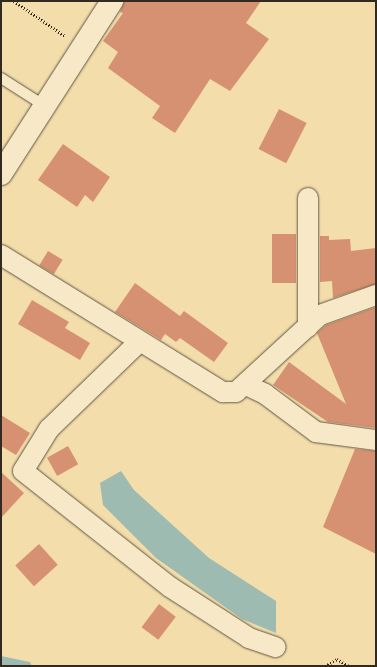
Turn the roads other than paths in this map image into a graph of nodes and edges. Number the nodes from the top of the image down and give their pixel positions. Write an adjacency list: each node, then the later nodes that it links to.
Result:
1 (112, 1): 3 (street)
2 (1, 78): 3 (lane)
3 (45, 106): 4 (street)
4 (1, 174)
5 (308, 198): 8 (street)
6 (1, 255): 9 (street)
7 (376, 295): 8 (street)
8 (308, 327): 10 (street)
9 (138, 343): 10 (street); 12 (street)
10 (246, 384): 11 (street)
11 (376, 440)
12 (275, 647)

